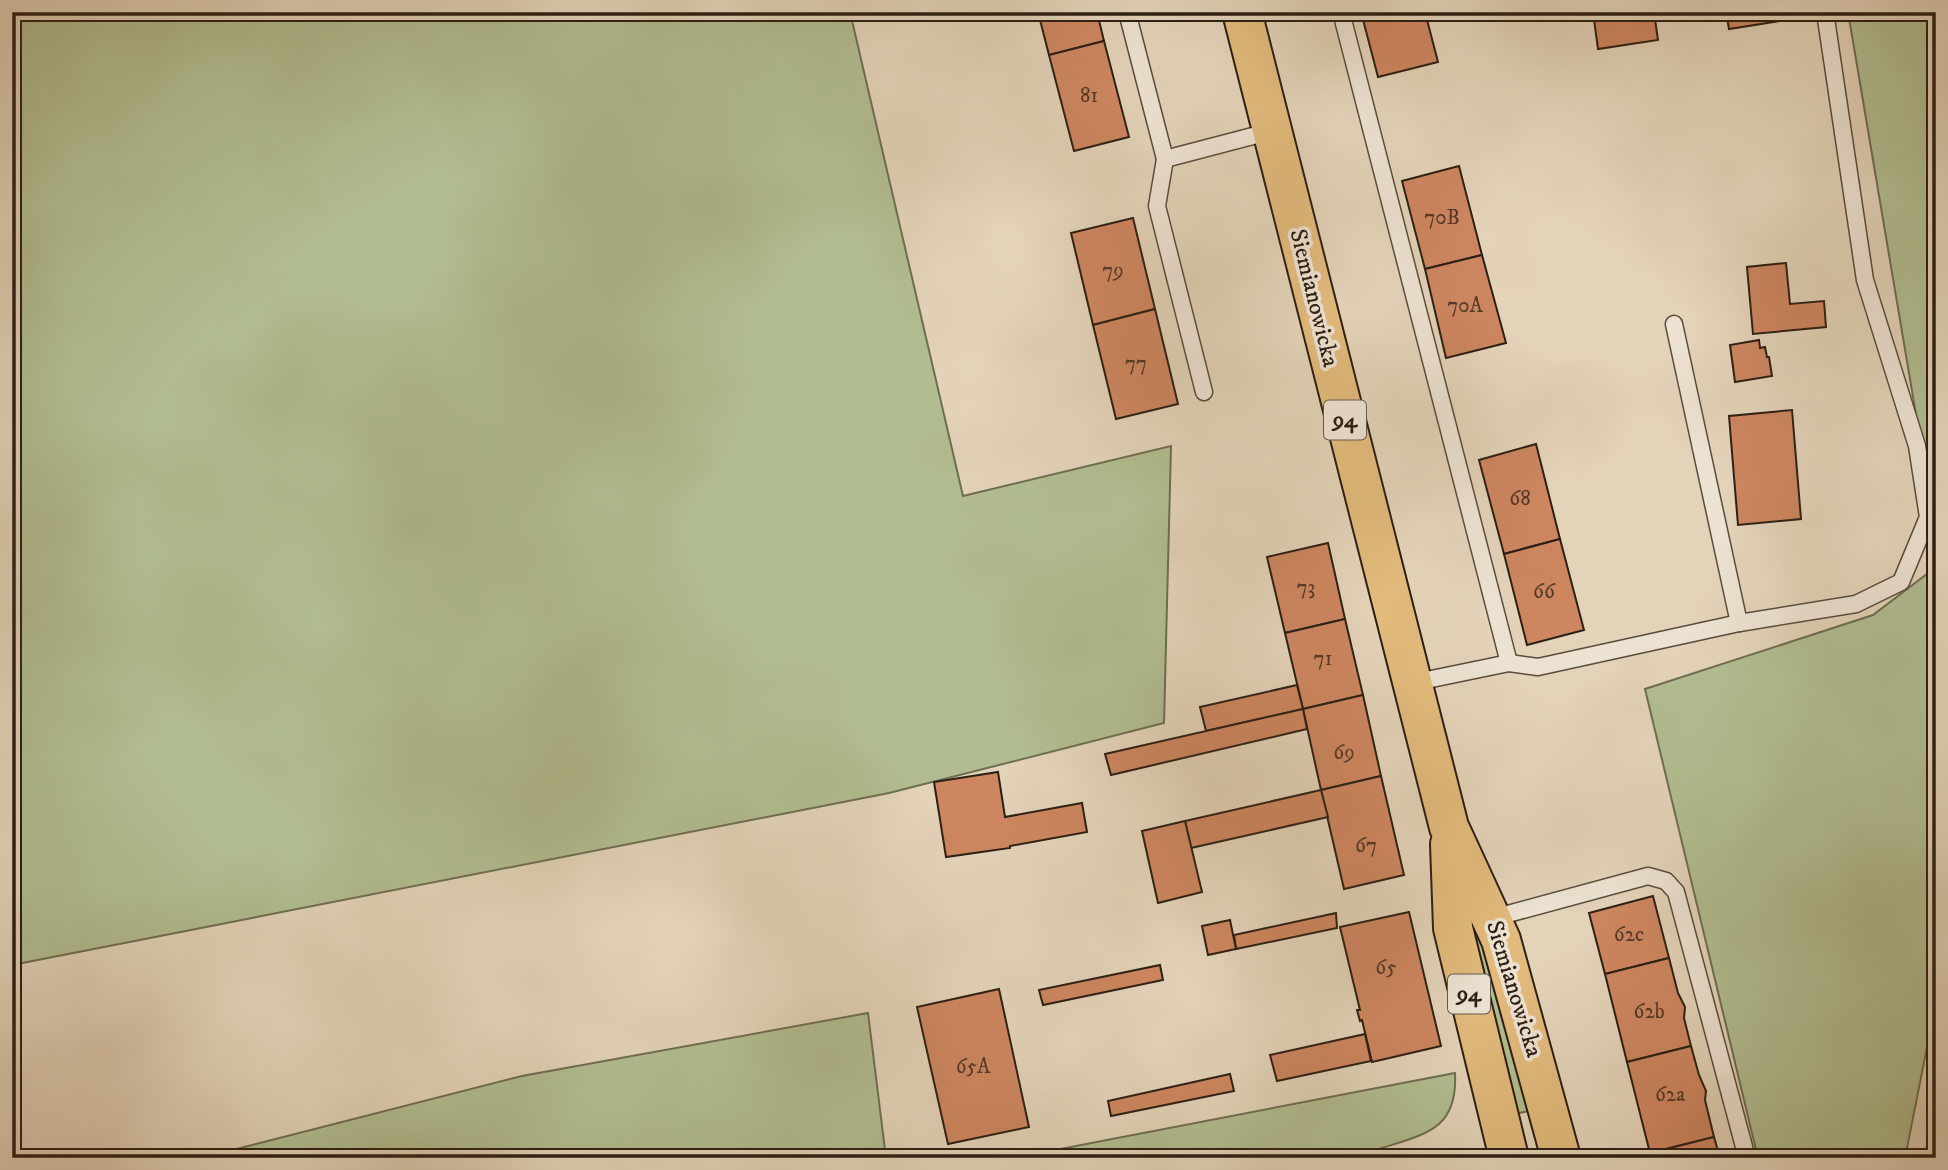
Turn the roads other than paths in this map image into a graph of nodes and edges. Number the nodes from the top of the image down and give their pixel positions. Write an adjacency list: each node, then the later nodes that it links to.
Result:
1 (1127, 12): 6 (lane)
2 (1241, 12): 5 (main road, Siemianowicka / 94)
3 (1341, 12): 10 (lane)
4 (1825, 12): 9 (lane)
5 (1272, 131): 6 (lane); 11 (main road, Siemianowicka / 94)
6 (1164, 159): 8 (lane)
7 (1674, 324): 9 (lane)
8 (1205, 392)
9 (1740, 623): 10 (lane)
10 (1509, 663): 11 (lane)
11 (1412, 683): 12 (main road, Siemianowicka / 94)
12 (1449, 827): 13 (main road, Siemianowicka / 94); 14 (main road, Siemianowicka / 94)
13 (1493, 918): 15 (main road, Siemianowicka / 94); 16 (lane)
14 (1509, 1158)
15 (1561, 1158)
16 (1748, 1158)

